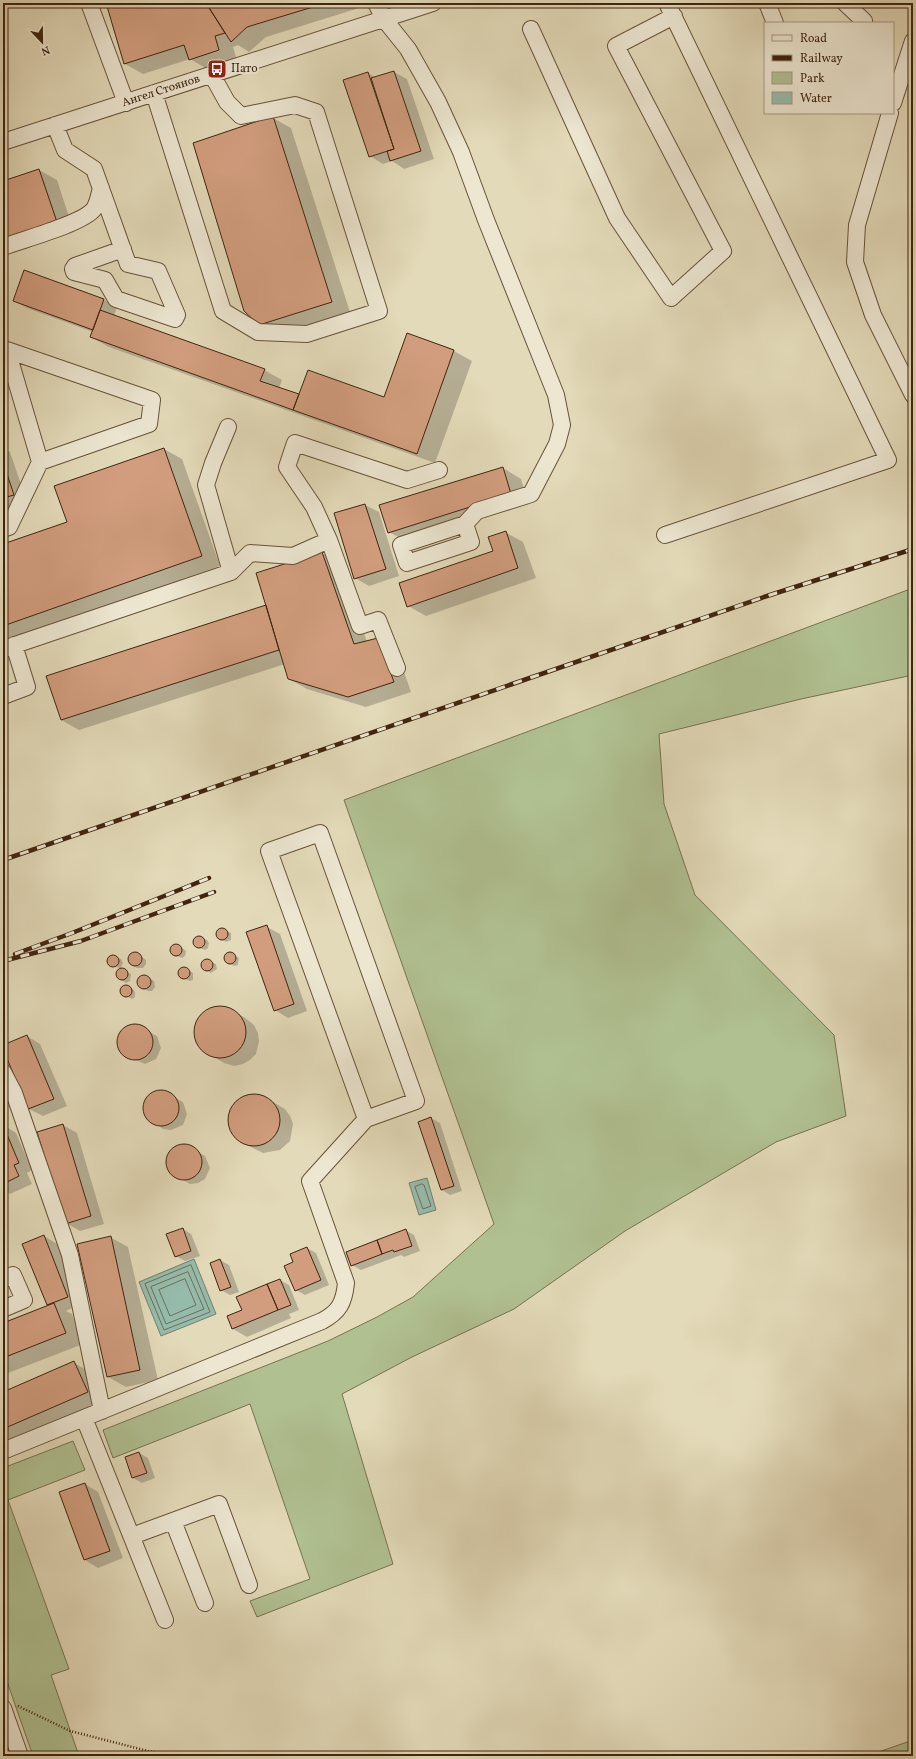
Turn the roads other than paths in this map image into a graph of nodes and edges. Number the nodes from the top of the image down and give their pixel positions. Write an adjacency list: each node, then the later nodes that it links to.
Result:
1 (89, 3): 15 (street)
2 (376, 3): 7 (street)
3 (433, 3): 7 (street, Ангел Стоянов)
4 (767, 3): 8 (street)
5 (845, 3): 9 (street)
6 (671, 9): 10 (street); 28 (street)
7 (384, 19): 12 (street, Ангел Стоянов); 26 (street)
8 (775, 22)
9 (864, 22)
10 (531, 29)
11 (913, 41): 14 (street)
12 (212, 75): 13 (street, Ангел Стоянов); 13 (street)
13 (154, 94): 15 (street, Ангел Стоянов)
14 (894, 100)
15 (126, 103): 17 (street, Ангел Стоянов)
16 (890, 114): 22 (street)
17 (55, 126): 18 (street, Ангел Стоянов); 19 (street)
18 (3, 142)
19 (101, 188): 20 (street); 21 (street)
20 (3, 247)
21 (123, 249): 21 (street)
22 (913, 395)
23 (228, 427): 30 (street)
24 (40, 462): 24 (street); 27 (street)
25 (440, 470): 29 (street)
26 (465, 524)
27 (3, 529)
28 (665, 535)
29 (329, 540): 30 (street); 32 (street)
30 (231, 572): 31 (street)
31 (8, 647): 33 (street)
32 (397, 668)
33 (3, 696)
34 (3, 1072): 38 (street)
35 (366, 1119): 35 (street); 38 (street)
36 (3, 1279): 37 (street)
37 (3, 1309)
38 (102, 1411): 39 (street)
39 (84, 1418): 40 (street); 42 (street)
40 (3, 1451)
41 (173, 1521): 42 (street); 43 (street); 44 (street)
42 (132, 1536): 45 (street)
43 (249, 1586)
44 (205, 1603)
45 (165, 1620)
46 (10, 1707): 47 (street)
47 (20, 1756)

